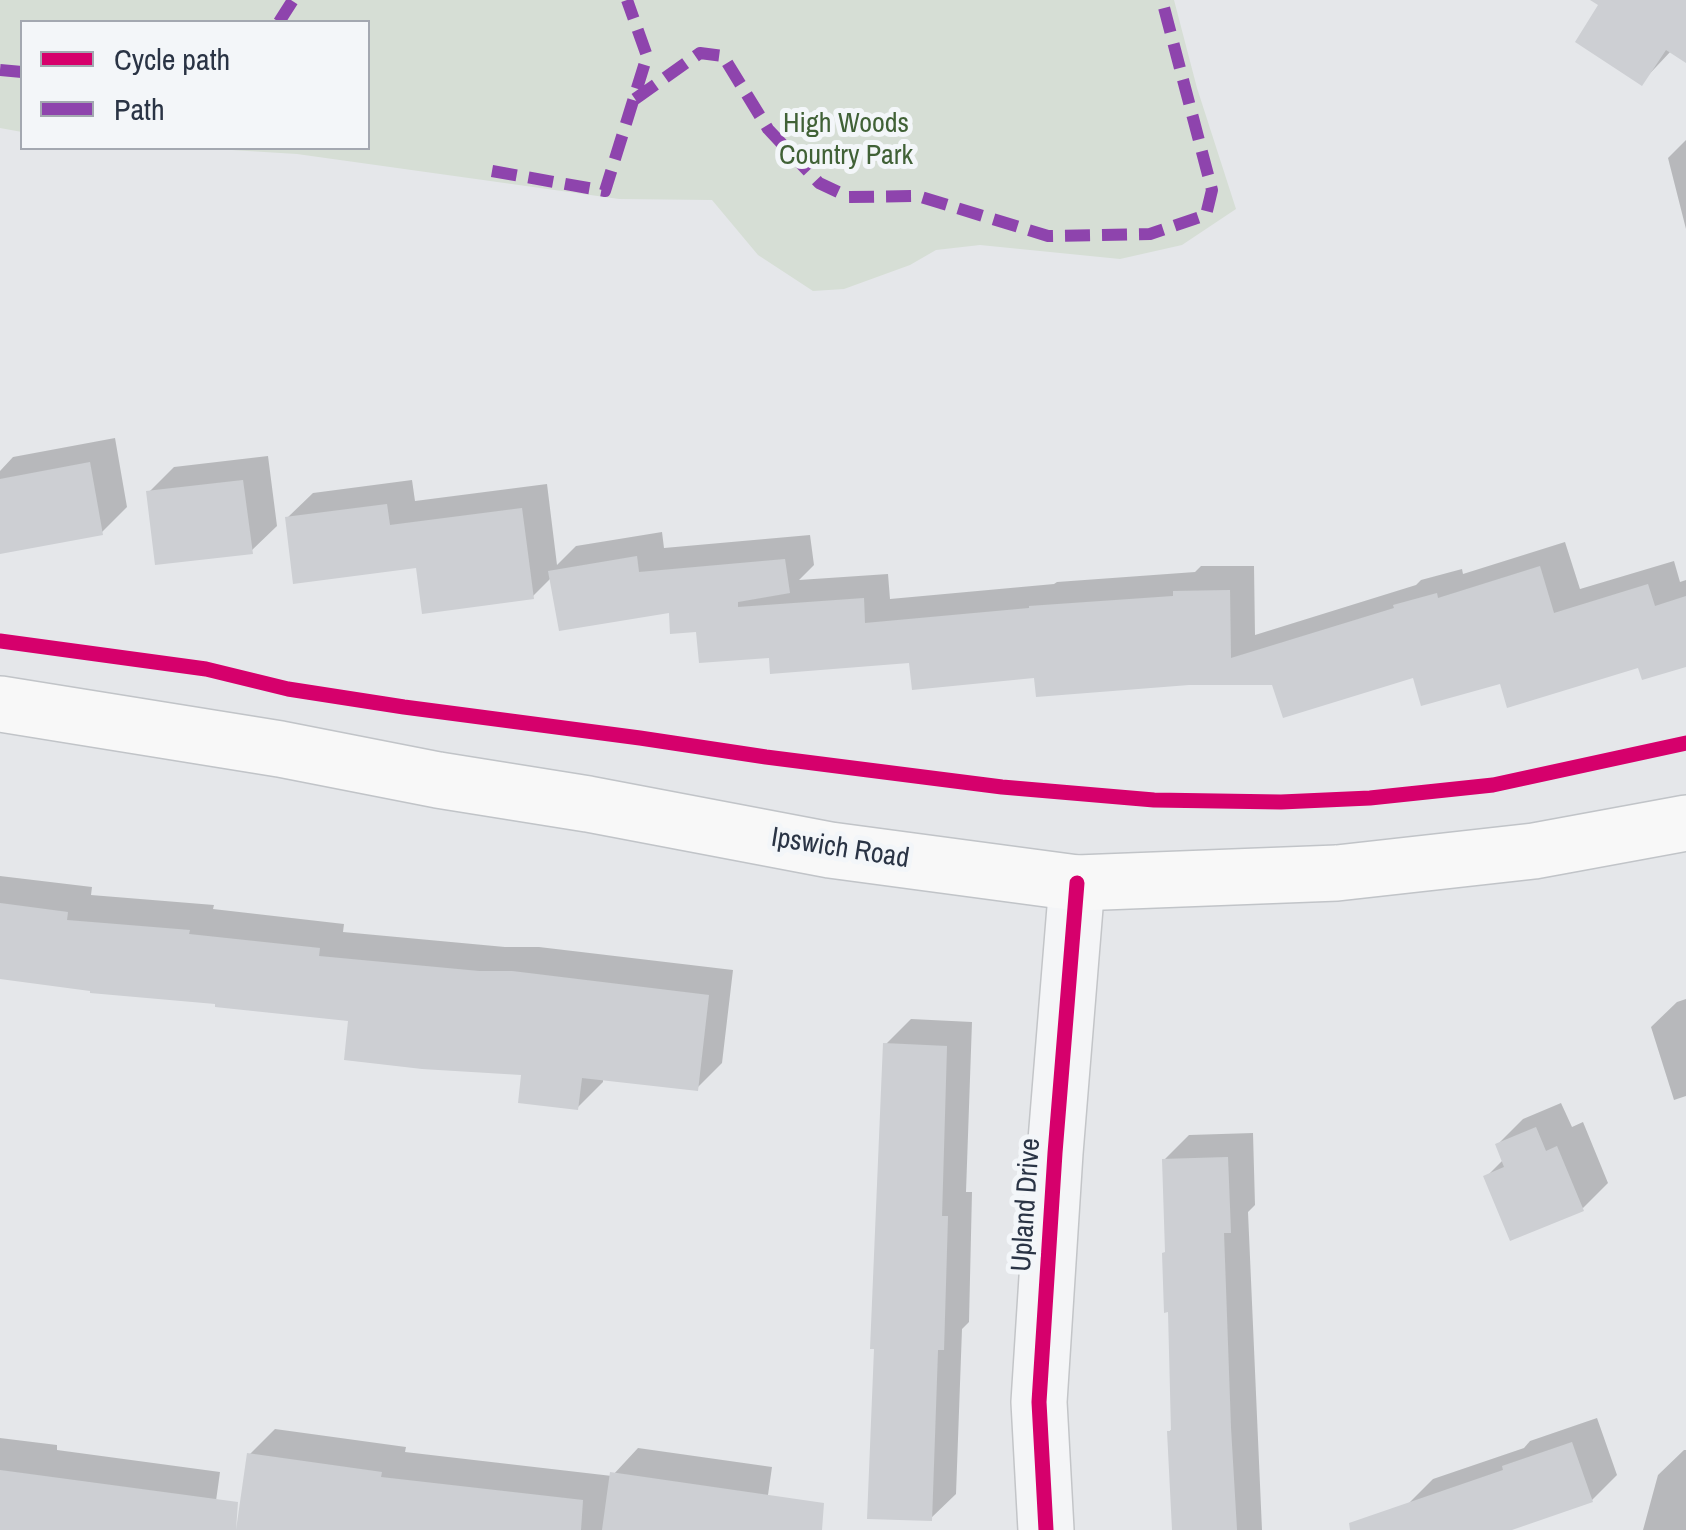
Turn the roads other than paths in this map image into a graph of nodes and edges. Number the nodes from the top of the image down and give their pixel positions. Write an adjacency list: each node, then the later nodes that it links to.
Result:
1 (0, 704): 3 (main road, Ipswich Road)
2 (1686, 823): 3 (main road, Ipswich Road)
3 (1077, 883): 4 (street, Upland Drive)
4 (1046, 1530)

